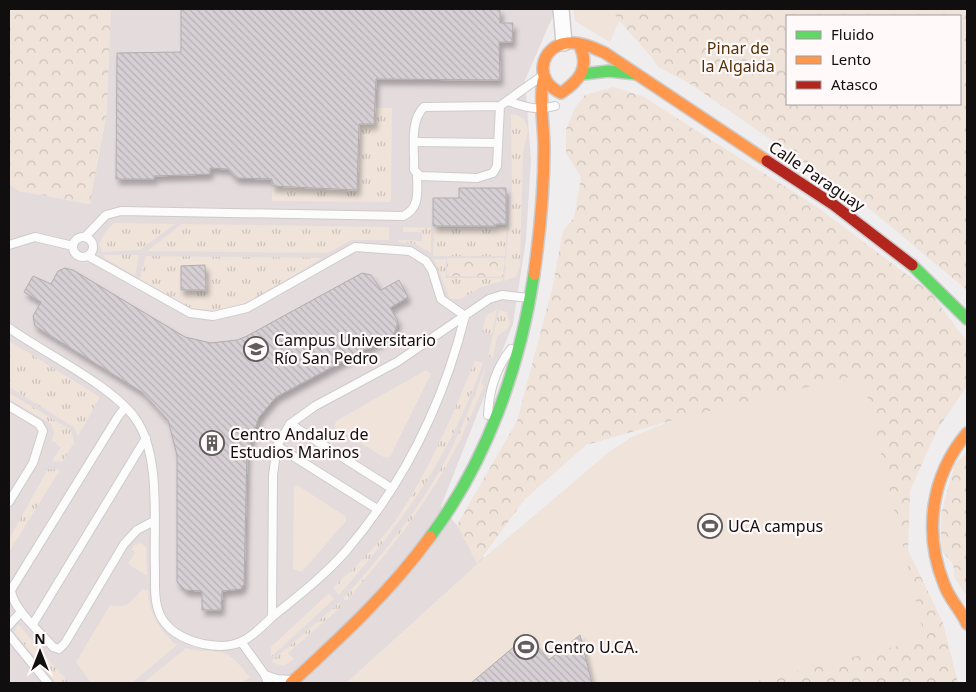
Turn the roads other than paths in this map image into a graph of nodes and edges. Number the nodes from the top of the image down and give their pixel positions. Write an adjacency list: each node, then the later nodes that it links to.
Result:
1 (561, 9): 2 (street)
2 (564, 43): 3 (street); 6 (street)
3 (580, 46): 4 (street); 5 (street, Calle Paraguay)
4 (583, 74): 5 (street); 7 (street)
5 (636, 74): 26 (street, Calle Paraguay)
6 (543, 78): 7 (street); 8 (lane); 11 (street)
7 (561, 92): 10 (street)
8 (508, 101): 9 (lane); 11 (lane)
9 (500, 106): 13 (lane); 14 (lane)
10 (555, 106): 11 (lane); 12 (street)
11 (541, 110): 12 (street)
12 (544, 135): 15 (street)
13 (415, 142): 14 (lane); 16 (lane)
14 (498, 144): 16 (lane)
15 (543, 167): 17 (lane); 20 (street)
16 (417, 173): 19 (lane)
17 (552, 199)
18 (550, 214): 20 (lane)
19 (85, 237): 22 (lane); 23 (lane)
20 (538, 241): 24 (street)
21 (9, 245): 22 (lane)
22 (73, 246): 23 (lane)
23 (88, 256): 25 (lane)
24 (531, 298): 25 (lane); 46 (street)
25 (465, 316): 30 (lane); 34 (lane)
26 (967, 319)
27 (9, 328): 29 (lane)
28 (9, 406): 35 (lane)
29 (126, 408): 32 (lane); 38 (lane)
30 (290, 424): 33 (lane); 34 (lane)
31 (967, 434): 40 (street)
32 (146, 438): 37 (lane); 41 (lane)
33 (277, 446): 36 (lane); 39 (lane)
34 (391, 488): 36 (lane)
35 (9, 502)
36 (377, 508): 39 (lane)
37 (154, 521): 41 (lane); 44 (lane)
38 (22, 612): 41 (lane); 42 (lane)
39 (272, 617): 44 (lane)
40 (966, 619)
41 (33, 624)
42 (9, 625)
43 (9, 635): 47 (lane)
44 (242, 643): 45 (lane)
45 (265, 675): 46 (lane); 48 (lane)
46 (292, 682)
47 (48, 683)
48 (268, 683)

